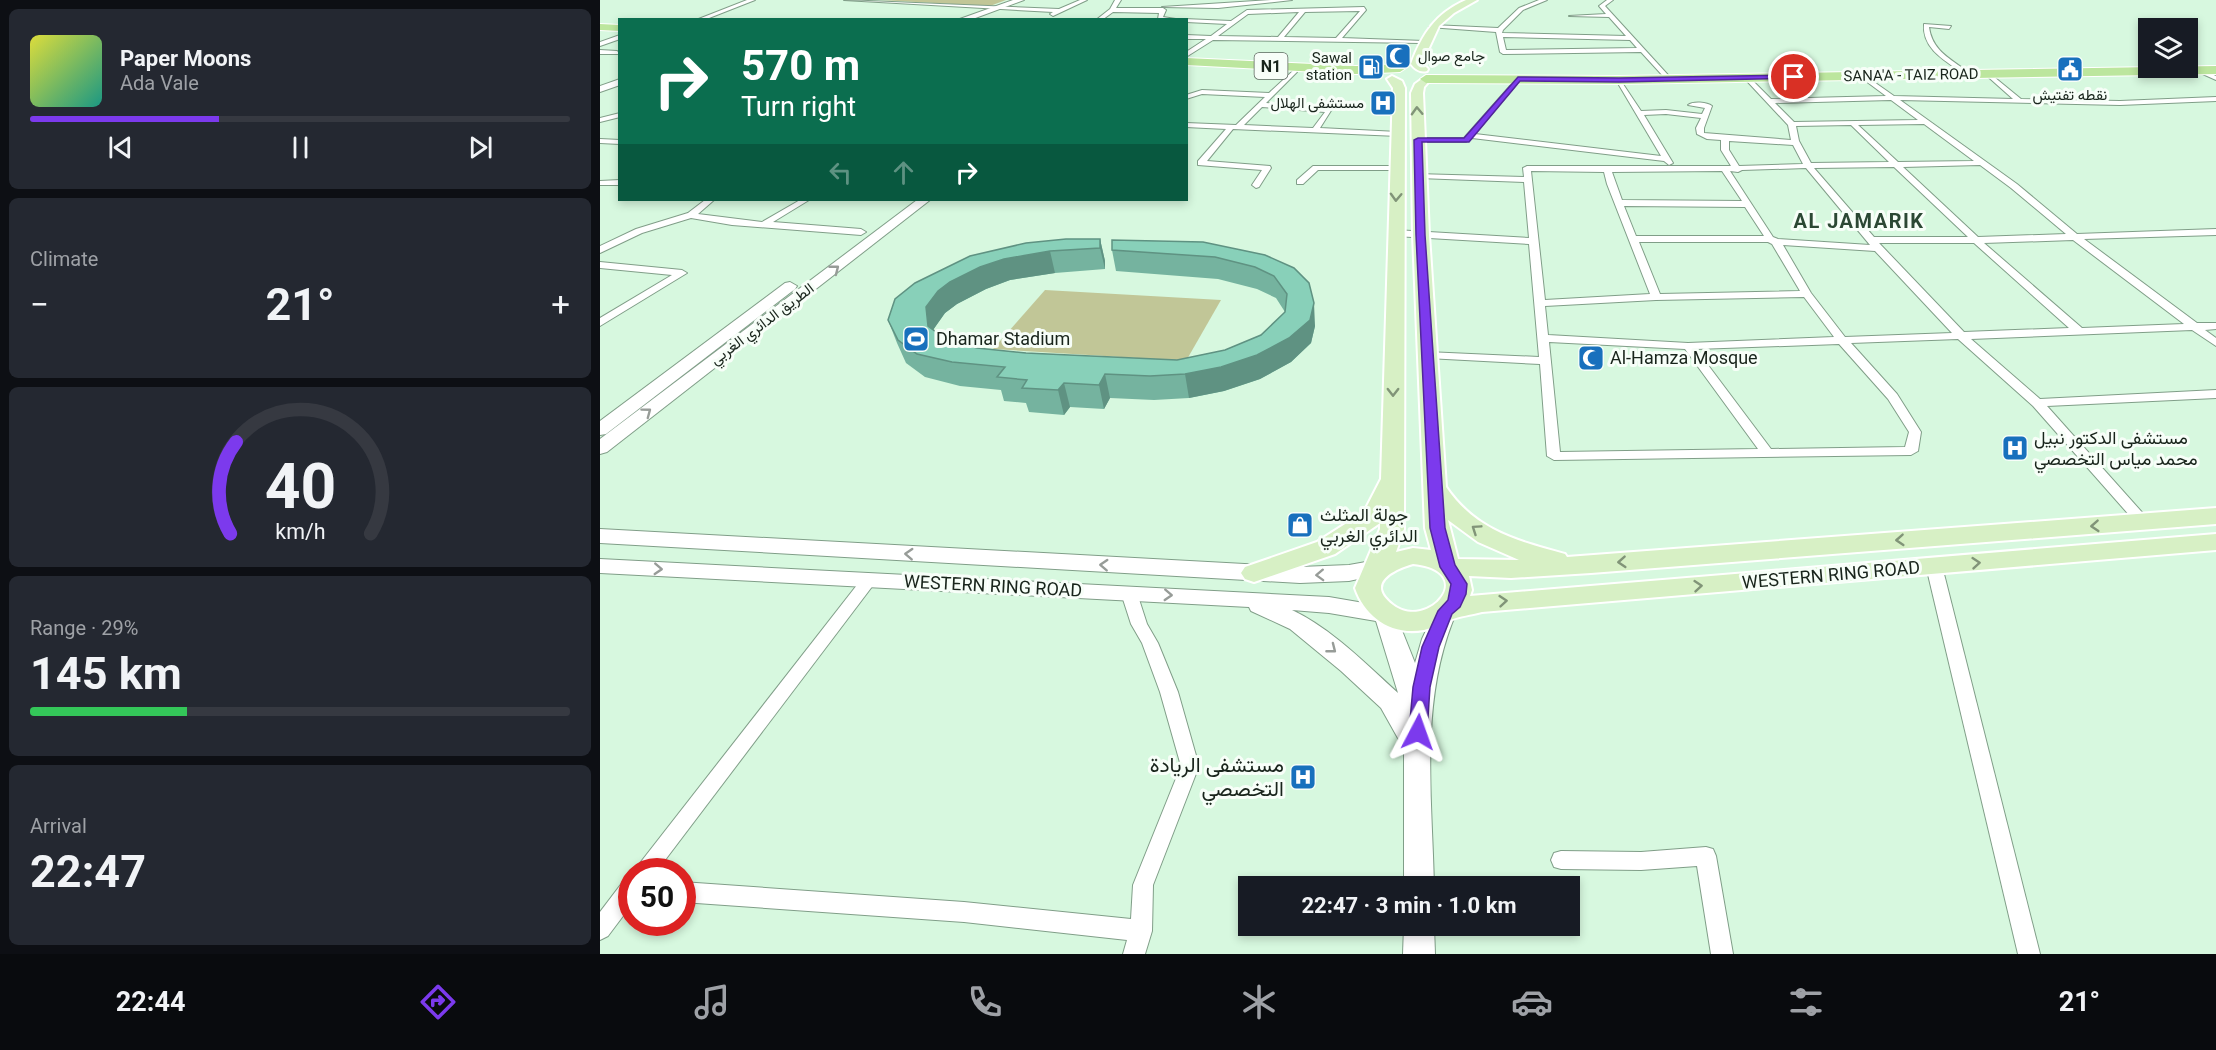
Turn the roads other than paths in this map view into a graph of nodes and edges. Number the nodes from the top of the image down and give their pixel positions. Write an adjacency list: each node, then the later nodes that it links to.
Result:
1 (752, 0): 25 (street)
2 (847, 0): 15 (street)
3 (1013, 0): 15 (main road)
4 (1020, 0): 15 (main road)
5 (1084, 0): 21 (street)
6 (1118, 0): 18 (street)
7 (1168, 0): 16 (street)
8 (1289, 0): 16 (street); 22 (street)
9 (1322, 0): 20 (street)
10 (1356, 0): 17 (street)
11 (1473, 0): 34 (main road)
12 (1533, 0): 13 (street)
13 (1544, 0): 38 (street)
14 (1610, 0): 23 (street)
15 (992, 8): 21 (street); 26 (main road); 27 (main road)
16 (1164, 9): 18 (street); 30 (street)
17 (1365, 9): 20 (street); 45 (street)
18 (1112, 10): 29 (street)
19 (1303, 10): 20 (street); 22 (street); 44 (street)
20 (1322, 10)
21 (1059, 11): 28 (street)
22 (1292, 11): 32 (street)
23 (1610, 15): 24 (street); 43 (street)
24 (1572, 16)
25 (703, 18)
26 (961, 18)
27 (966, 18)
28 (1046, 18)
29 (1101, 18)
30 (1160, 18)
31 (1188, 20): 32 (street)
32 (1232, 23): 42 (street)
33 (600, 27): 36 (highway)
34 (1432, 27): 38 (street); 46 (main road)
35 (1949, 27): 57 (street)
36 (618, 28)
37 (600, 32): 39 (highway)
38 (1500, 32): 43 (street); 48 (street)
39 (618, 35)
40 (618, 36): 47 (street)
41 (1188, 37): 42 (street)
42 (1212, 38): 44 (street); 51 (street)
43 (1630, 38): 48 (street)
44 (1279, 40): 45 (street)
45 (1338, 40): 46 (street)
46 (1424, 40): 62 (main road); 63 (main road)
47 (600, 44)
48 (1642, 50): 66 (street)
49 (600, 52): 50 (street)
50 (618, 53)
51 (1188, 54)
52 (1188, 63): 60 (highway, N1)
53 (1188, 63): 61 (highway, N1)
54 (2138, 67): 57 (highway, SANA'A - TAIZ ROAD)
55 (2198, 68): 56 (highway, SANA'A - TAIZ ROAD)
56 (2216, 68)
57 (1962, 70): 64 (highway, SANA'A - TAIZ ROAD)
58 (2138, 70): 65 (highway, SANA'A - TAIZ ROAD)
59 (2198, 70): 68 (street)
60 (1295, 71): 61 (highway, N1); 73 (street)
61 (1354, 72): 62 (highway)
62 (1396, 74): 63 (highway); 93 (main road)
63 (1424, 74): 66 (highway, SANA'A - TAIZ ROAD); 69 (highway, SANA'A - TAIZ ROAD); 95 (main road, one-way to 63)
64 (1861, 74): 65 (highway, SANA'A - TAIZ ROAD); 66 (highway, SANA'A - TAIZ ROAD); 67 (highway, SANA'A - TAIZ ROAD); 75 (street)
65 (1988, 74): 77 (street)
66 (1665, 75)
67 (1748, 78): 70 (highway, SANA'A - TAIZ ROAD); 78 (street)
68 (2216, 78)
69 (1518, 79): 70 (highway, SANA'A - TAIZ ROAD); 94 (street)
70 (1619, 80): 81 (street)
71 (618, 82): 72 (main road)
72 (600, 88)
73 (1271, 94): 74 (street); 79 (street)
74 (1188, 96)
75 (1896, 98): 77 (street); 78 (street); 85 (street)
76 (2216, 99): 77 (street)
77 (2020, 100)
78 (1769, 101): 86 (street)
79 (1260, 105): 89 (street); 91 (street)
80 (1691, 105): 83 (street)
81 (1639, 112): 83 (street); 100 (street)
82 (618, 116): 84 (street)
83 (1706, 116): 90 (street)
84 (600, 120)
85 (1927, 122): 88 (street); 101 (street)
86 (1792, 124): 88 (street); 99 (street)
87 (1188, 125): 89 (street)
88 (1854, 125): 103 (street)
89 (1235, 127): 91 (street); 113 (street)
90 (1700, 128): 92 (street); 96 (street)
91 (1315, 131): 93 (street)
92 (1737, 132)
93 (1398, 134): 104 (main road)
94 (1469, 135): 95 (street); 100 (street)
95 (1418, 140): 108 (main road)
96 (1725, 140): 99 (street); 106 (street)
97 (600, 141): 98 (street)
98 (618, 142)
99 (1796, 143): 102 (street)
100 (1667, 159): 105 (street)
101 (1980, 163): 103 (street); 126 (street)
102 (1808, 166): 103 (street); 106 (street); 131 (street)
103 (1899, 166): 129 (street)
104 (1397, 168): 111 (street); 124 (main road, one-way to 124)
105 (1674, 170): 106 (street); 107 (street)
106 (1732, 170): 119 (street)
107 (1608, 171): 109 (street); 118 (street)
108 (1419, 176): 109 (street); 125 (main road)
109 (1528, 180): 130 (street)
110 (618, 182): 112 (street)
111 (1300, 182)
112 (600, 183)
113 (1256, 185)
114 (709, 201): 120 (street)
115 (803, 201): 121 (street)
116 (904, 201): 122 (main road)
117 (923, 201): 151 (main road, الطريق الدائري الغربي, one-way to 117)
118 (1620, 203): 119 (street); 127 (street)
119 (1749, 204): 128 (street)
120 (691, 215): 121 (street); 132 (street)
121 (764, 224): 122 (street)
122 (861, 232): 150 (main road)
123 (2216, 232): 126 (street)
124 (1395, 233): 125 (street); 153 (main road, one-way to 153)
125 (1421, 235): 130 (street); 146 (main road)
126 (2074, 236): 129 (street); 139 (street)
127 (1634, 239): 128 (street); 135 (street)
128 (1773, 240): 131 (street); 134 (street)
129 (1976, 240): 131 (street); 140 (street)
130 (1534, 241): 136 (street)
131 (1875, 244): 141 (street)
132 (600, 250)
133 (600, 265): 137 (street)
134 (1807, 294): 135 (street); 143 (street)
135 (1656, 297): 136 (street)
136 (1540, 303): 142 (street)
137 (600, 324)
138 (2216, 326): 139 (street)
139 (2195, 327): 140 (street); 144 (street)
140 (2079, 331): 141 (street)
141 (1960, 335): 143 (street); 149 (street)
142 (1544, 338): 145 (street); 147 (street)
143 (1842, 340): 145 (street); 152 (street)
144 (2216, 343)
145 (1688, 345): 152 (street)
146 (1427, 355): 147 (street); 154 (main road)
147 (1545, 361): 152 (street)
148 (2216, 394): 149 (street)
149 (2037, 403): 156 (street)
150 (600, 430)
151 (600, 448)
152 (1767, 453)
153 (1393, 477): 164 (main road); 165 (main road)
154 (1435, 488): 160 (main road, one-way to 154); 163 (main road)
155 (2216, 516): 156 (main road, WESTERN RING ROAD)
156 (2143, 522): 159 (main road); 160 (main road, WESTERN RING ROAD, one-way to 160)
157 (600, 536): 165 (main road, WESTERN RING ROAD, one-way to 157)
158 (2216, 542): 159 (main road, WESTERN RING ROAD)
159 (2168, 546): 162 (main road, WESTERN RING ROAD, one-way to 159)
160 (1591, 564): 163 (main road, WESTERN RING ROAD)
161 (600, 566): 166 (main road, WESTERN RING ROAD, one-way to 166)
162 (1935, 566): 169 (main road, WESTERN RING ROAD, one-way to 162); 183 (street)
163 (1448, 567): 164 (main road); 169 (main road)
164 (1377, 568): 165 (main road, WESTERN RING ROAD, one-way to 165); 170 (main road)
165 (1254, 573)
166 (869, 580): 167 (main road, WESTERN RING ROAD); 172 (street)
167 (1129, 593): 168 (main road, WESTERN RING ROAD, one-way to 168); 178 (street)
168 (1246, 599): 170 (main road, WESTERN RING ROAD); 171 (main road, one-way to 171)
169 (1446, 611): 170 (main road); 171 (main road)
170 (1385, 614): 171 (main road)
171 (1418, 741): 174 (main road)
172 (654, 858)
173 (1561, 860): 182 (street)
174 (1419, 876)
175 (696, 893): 178 (street)
176 (618, 905): 177 (street)
177 (600, 929)
178 (1142, 931): 180 (street)
179 (1419, 936): 181 (main road)
180 (1134, 954)
181 (1419, 954)
182 (1722, 954)
183 (2029, 954)

